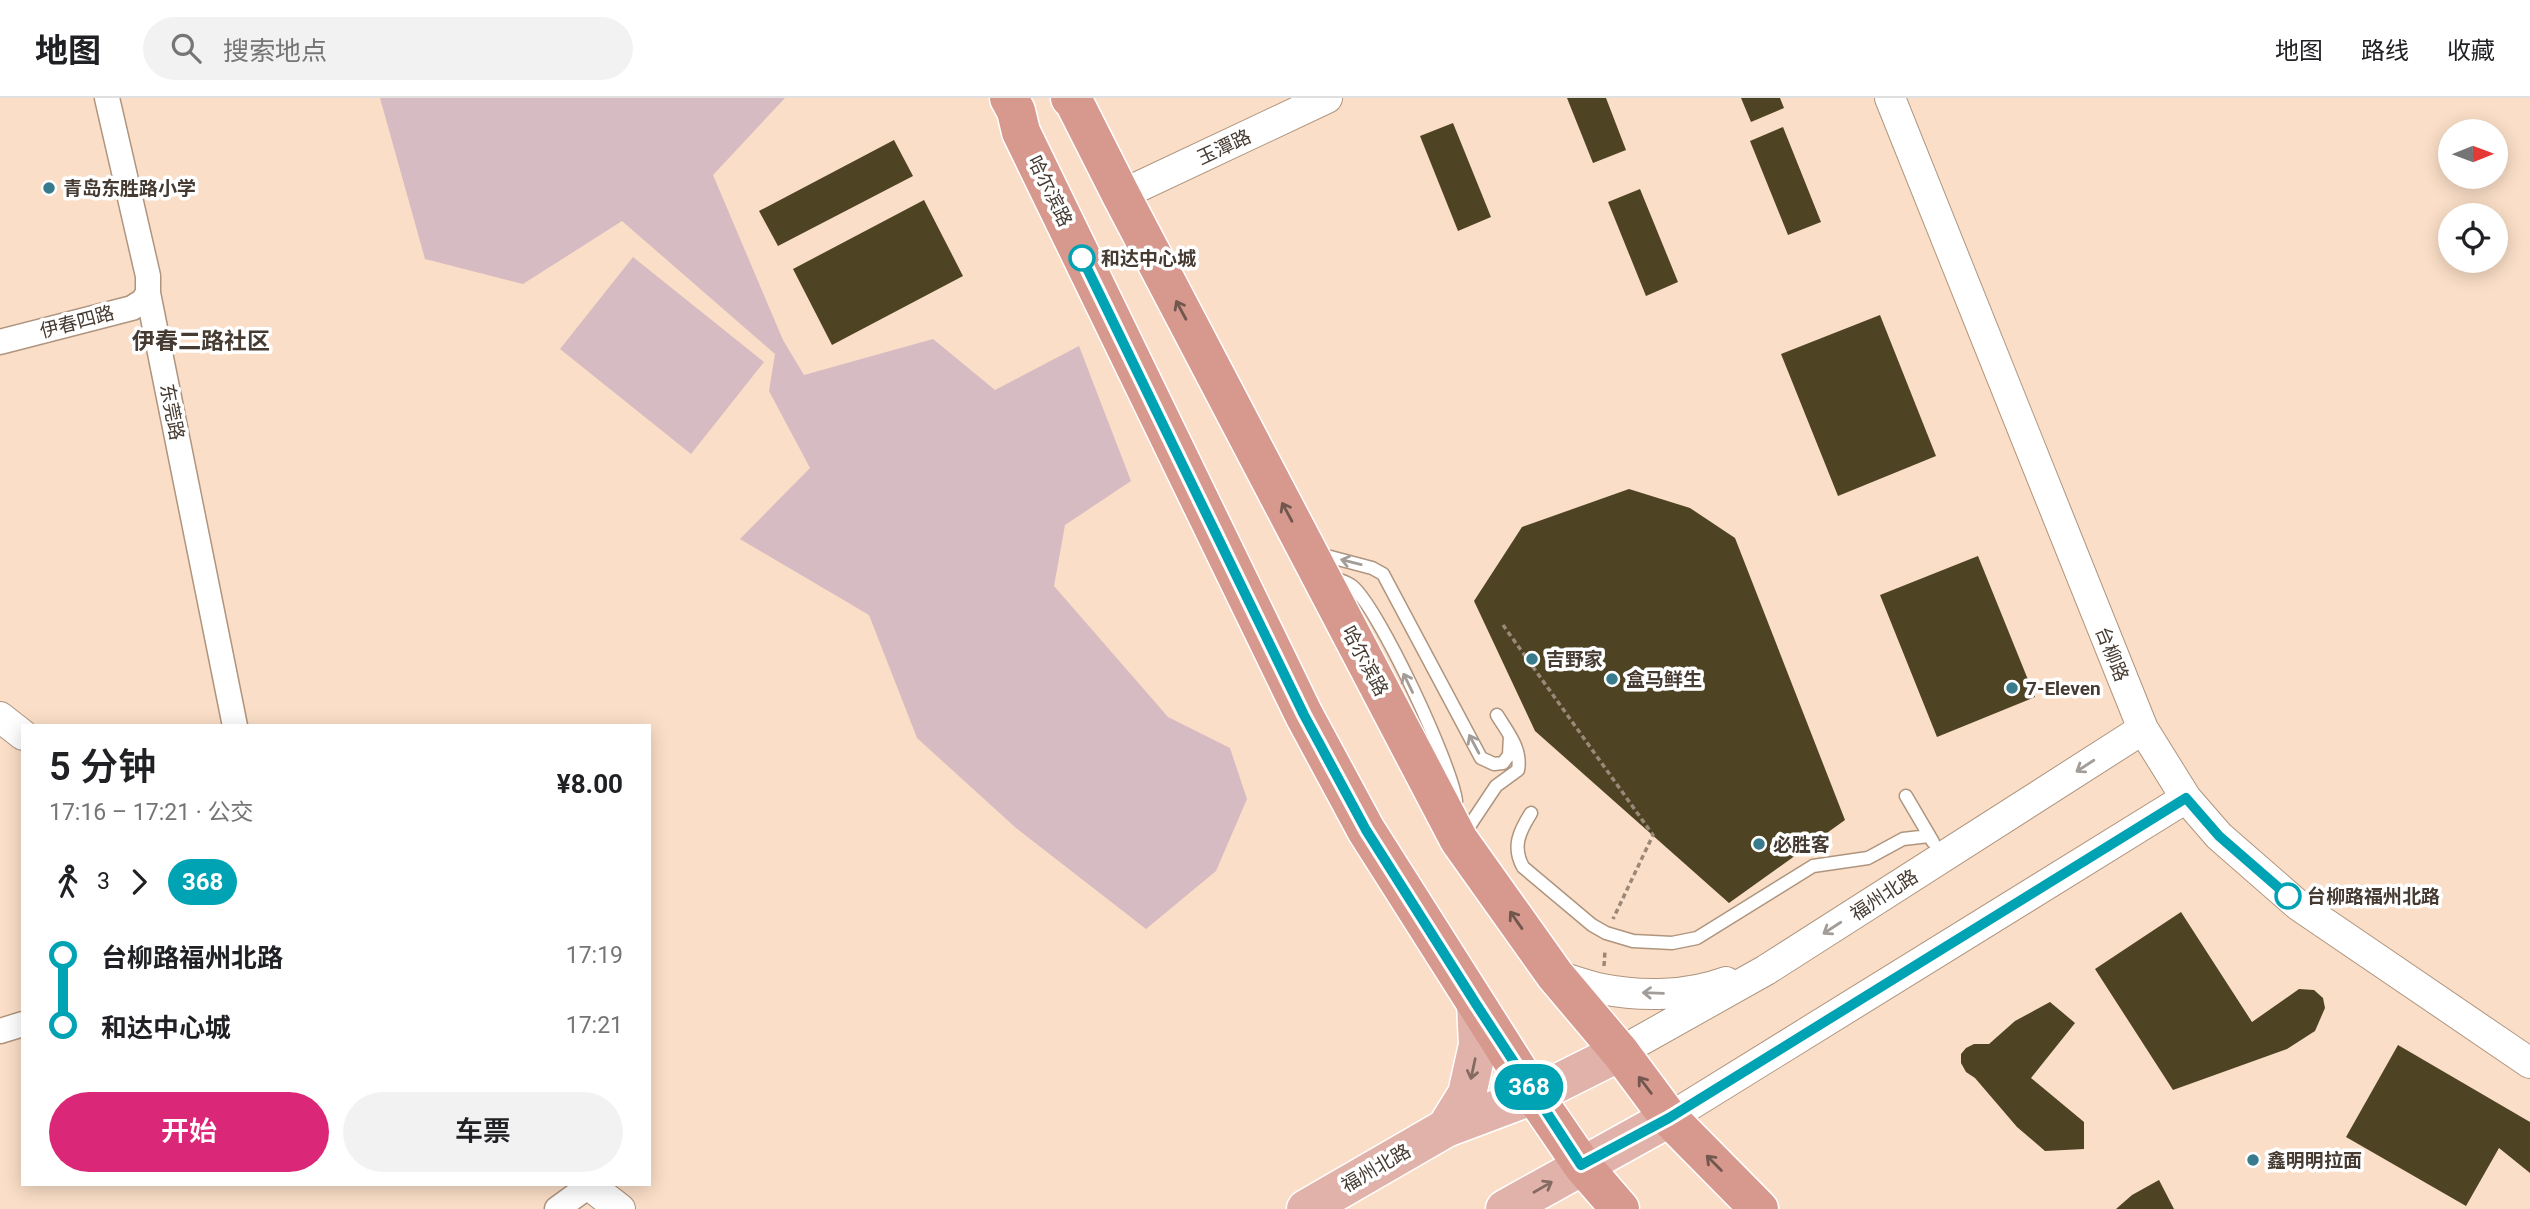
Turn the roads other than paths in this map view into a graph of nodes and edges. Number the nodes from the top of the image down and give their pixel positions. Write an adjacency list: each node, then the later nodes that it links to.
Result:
1 (107, 98): 7 (street, 东莞路)
2 (1009, 98): 23 (highway, 哈尔滨路)
3 (1070, 98): 6 (highway, 哈尔滨路)
4 (1327, 98): 6 (street, 玉潭路)
5 (1890, 98): 13 (street, 台柳路)
6 (1121, 195): 9 (highway, 哈尔滨路, one-way to 6)
7 (148, 293): 8 (street, 伊春四路); 12 (street, 东莞路)
8 (0, 342)
9 (1313, 562): 15 (lane, one-way to 9); 19 (highway, 哈尔滨路, one-way to 9)
10 (1497, 715): 15 (lane)
11 (0, 717): 14 (street)
12 (235, 724)
13 (2143, 729): 17 (street, 台柳路); 20 (street, 福州北路, one-way to 20)
14 (21, 733)
15 (1510, 736): 19 (lane)
16 (1906, 796): 20 (lane)
17 (2186, 798): 27 (street, 台柳路); 29 (street)
18 (1531, 813): 20 (lane)
19 (1460, 840): 22 (highway, 哈尔滨路, one-way to 19)
20 (1936, 847): 21 (street, 福州北路, one-way to 21)
21 (1766, 970): 22 (street, one-way to 22); 26 (street, 福州北路)
22 (1555, 975): 26 (highway, 哈尔滨路)
23 (1476, 1004): 28 (highway, 哈尔滨路); 30 (main road, one-way to 30)
24 (21, 1025): 25 (street)
25 (0, 1031)
26 (1620, 1052): 28 (main road, 福州北路); 29 (highway, 哈尔滨路, one-way to 26)
27 (2530, 1063)
28 (1534, 1095): 30 (main road, 福州北路); 31 (highway, 哈尔滨路)
29 (1669, 1118): 31 (main road); 39 (highway, one-way to 29)
30 (1446, 1128): 36 (main road, 福州北路)
31 (1581, 1165): 37 (main road, one-way to 31); 38 (highway)
32 (589, 1186): 34 (street)
33 (591, 1186): 35 (street)
34 (557, 1209)
35 (620, 1209)
36 (1306, 1209)
37 (1506, 1209)
38 (1620, 1209)
39 (1759, 1209)

